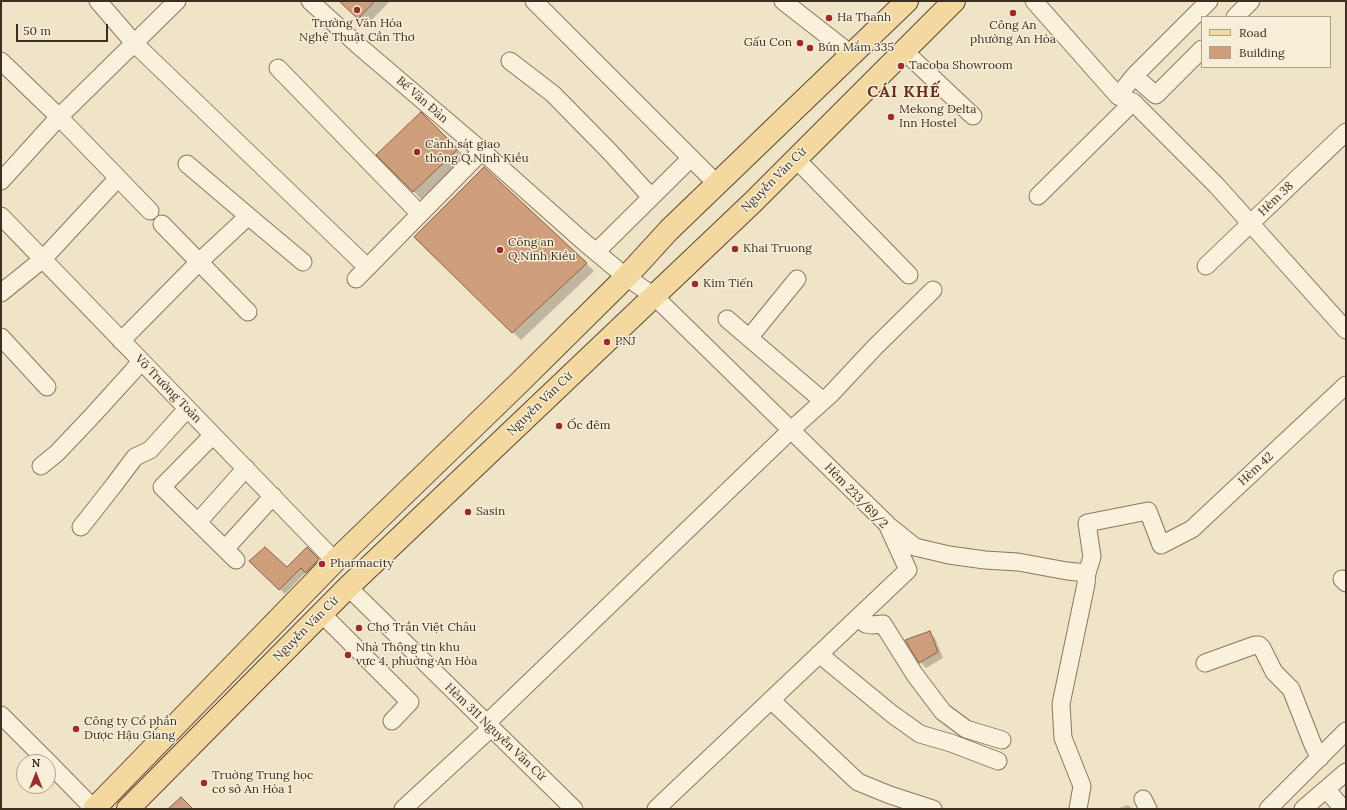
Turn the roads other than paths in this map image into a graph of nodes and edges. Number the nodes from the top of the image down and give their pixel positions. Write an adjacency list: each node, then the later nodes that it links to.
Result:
1 (98, 1): 12 (street)
2 (177, 1): 12 (street)
3 (310, 1): 24 (street, Bế Văn Đàn)
4 (534, 1): 25 (street)
5 (783, 1): 15 (street)
6 (907, 1): 15 (main road)
7 (954, 1): 14 (main road, Nguyễn Văn Cừ)
8 (1034, 1): 20 (street)
9 (1209, 1): 19 (street)
10 (1251, 1): 11 (street)
11 (1236, 16)
12 (134, 43): 22 (street); 44 (street)
13 (1201, 50): 19 (street)
14 (904, 51): 21 (street); 26 (main road, Nguyễn Văn Cừ)
15 (852, 55): 30 (main road)
16 (1, 61): 22 (street)
17 (510, 61): 32 (street)
18 (278, 68): 34 (street)
19 (1134, 76): 20 (street)
20 (1126, 99): 31 (street); 38 (street)
21 (973, 116)
22 (59, 117): 28 (street); 29 (street)
23 (1346, 132): 38 (street, Hèm 38)
24 (482, 151): 34 (street); 39 (street, Bế Văn Đàn)
25 (691, 158): 30 (street); 32 (street)
26 (796, 160): 45 (street); 51 (main road, Nguyễn Văn Cừ)
27 (187, 164): 35 (street)
28 (118, 178): 33 (street); 40 (street)
29 (1, 181)
30 (717, 184): 46 (main road)
31 (1038, 196)
32 (651, 197): 39 (street)
33 (150, 211)
34 (420, 214): 44 (street)
35 (247, 215): 41 (street); 42 (street)
36 (1, 216): 40 (street, Võ Trường Toản)
37 (162, 224): 41 (street)
38 (1250, 224): 43 (street, Hèm 38); 54 (street)
39 (596, 252): 46 (street, Bế Văn Đàn)
40 (43, 259): 50 (street); 57 (street, Võ Trường Toản)
41 (199, 262): 52 (street); 57 (street)
42 (303, 262)
43 (1206, 266)
44 (367, 267): 48 (street)
45 (909, 275)
46 (626, 277): 51 (street, Hẻm 233/69/2); 71 (main road)
47 (797, 278): 56 (street)
48 (356, 279)
49 (933, 290): 61 (street)
50 (1, 293)
51 (654, 296): 63 (street, Hẻm 233/69/2); 73 (main road, Nguyễn Văn Cừ)
52 (248, 312)
53 (727, 319): 56 (street)
54 (1346, 330)
55 (1, 337): 60 (street)
56 (749, 338): 61 (street)
57 (121, 341): 58 (street, Võ Trường Toản)
58 (140, 361): 62 (street, Võ Trường Toản); 65 (street)
59 (1346, 385): 72 (street, Hèm 42)
60 (47, 387)
61 (823, 401): 63 (street)
62 (188, 409): 64 (street, Võ Trường Toản); 70 (street)
63 (791, 430): 69 (street, Hẻm 233/69/2); 81 (street)
64 (213, 435): 66 (street, Võ Trường Toản); 68 (street)
65 (41, 466)
66 (246, 468): 67 (street, Võ Trường Toản); 68 (street)
67 (273, 496): 68 (street); 71 (street, Võ Trường Toản)
68 (198, 522)
69 (887, 524): 72 (street); 75 (street, Hẻm 233/69/2)
70 (81, 527)
71 (335, 561): 73 (main road); 89 (main road)
72 (1086, 573): 95 (street)
73 (352, 583): 74 (main road, Nguyễn Văn Cừ); 81 (street, Hẻm 311 Nguyễn Văn Cừ)
74 (321, 613): 80 (street); 90 (main road, Nguyễn Văn Cừ)
75 (858, 617): 76 (street, Hẻm 233/69/2); 83 (street)
76 (819, 654): 78 (street, Hẻm 233/69/2); 86 (street)
77 (1205, 663): 85 (street)
78 (771, 700): 93 (street, Hẻm 233/69/2); 94 (street)
79 (1, 715): 84 (street)
80 (392, 721)
81 (488, 726): 91 (street); 92 (street, Hẻm 311 Nguyễn Văn Cừ)
82 (1346, 731): 85 (street)
83 (1002, 740)
84 (40, 754)
85 (1318, 759): 88 (street); 96 (street)
86 (998, 761)
87 (56, 770): 89 (street)
88 (1336, 782): 97 (street); 98 (street)
89 (94, 809)
90 (128, 809)
91 (403, 809)
92 (574, 809)
93 (656, 809)
94 (933, 809)
95 (1078, 809)
96 (1268, 809)
97 (1303, 809)
98 (1343, 809)

